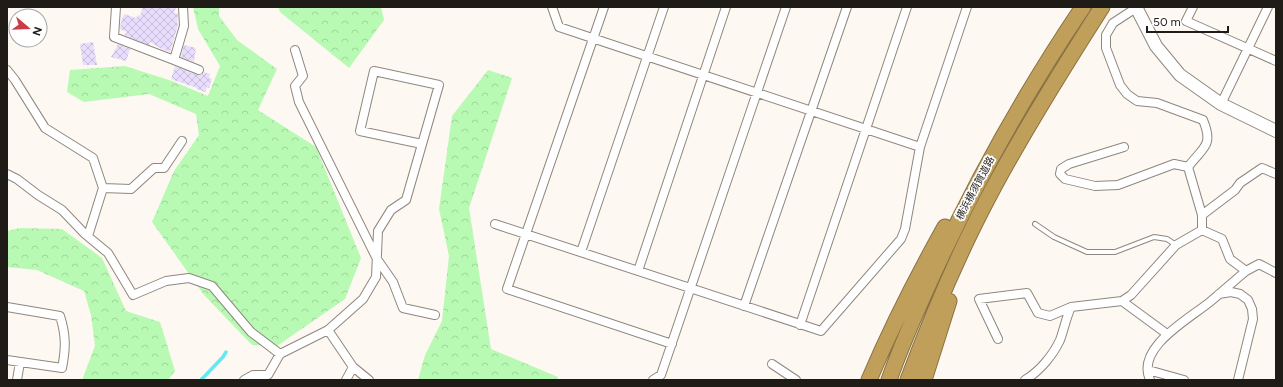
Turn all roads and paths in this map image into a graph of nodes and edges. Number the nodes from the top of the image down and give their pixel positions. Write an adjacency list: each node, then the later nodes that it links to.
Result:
1 (116, 7): 21 (street)
2 (183, 7): 21 (street)
3 (552, 7): 17 (street)
4 (604, 7): 17 (street)
5 (664, 7): 20 (street)
6 (726, 7): 25 (street)
7 (786, 7): 26 (street)
8 (846, 7): 28 (street)
9 (907, 7): 29 (street)
10 (967, 7): 33 (street)
11 (1083, 7): 16 (highway, 横浜横須賀道路)
12 (1102, 7): 39 (highway, 横浜横須賀道路)
13 (1193, 7): 18 (street)
14 (1268, 7): 18 (street)
15 (1136, 8): 27 (street); 35 (street)
16 (1064, 36): 77 (highway); 78 (highway, 横浜横須賀道路)
17 (593, 39): 20 (street); 44 (street)
18 (1248, 48): 22 (street); 27 (street)
19 (295, 50): 48 (street)
20 (647, 56): 25 (street); 47 (street)
21 (174, 60): 24 (street)
22 (1276, 61)
23 (7, 70): 38 (street)
24 (200, 70)
25 (703, 75): 26 (street); 49 (street)
26 (757, 93): 28 (street); 52 (street)
27 (1220, 104): 30 (street)
28 (812, 111): 29 (street); 56 (street)
29 (866, 129): 33 (street); 59 (street)
30 (1276, 131)
31 (182, 140): 38 (street)
32 (422, 144): 32 (street); 48 (street)
33 (920, 147): 59 (street)
34 (1124, 147): 35 (street)
35 (1188, 167): 40 (street)
36 (7, 174): 45 (street)
37 (1276, 174): 40 (street)
38 (103, 188): 45 (street)
39 (990, 194): 79 (highway, 横浜横須賀道路); 80 (highway)
40 (1202, 215): 43 (street)
41 (495, 224): 44 (street)
42 (1035, 224): 46 (lane)
43 (1202, 230): 46 (street); 50 (street)
44 (526, 234): 47 (street); 63 (street)
45 (88, 236): 64 (street)
46 (1176, 245): 54 (street)
47 (581, 252): 49 (street)
48 (377, 259): 58 (street); 60 (street)
49 (638, 271): 52 (street)
50 (1246, 271): 51 (street); 53 (street)
51 (1276, 273)
52 (690, 288): 56 (street); 63 (street)
53 (1218, 294): 61 (street); 84 (street)
54 (1122, 301): 57 (street); 61 (street)
55 (7, 306): 66 (street)
56 (744, 306): 59 (street)
57 (1071, 306): 62 (street); 81 (street)
58 (435, 315)
59 (800, 325)
60 (328, 330): 64 (street); 68 (street)
61 (1167, 334): 69 (street)
62 (998, 339)
63 (672, 344): 75 (street)
64 (280, 354): 70 (street)
65 (7, 360): 66 (street)
66 (20, 362): 71 (street)
67 (772, 364): 76 (street)
68 (353, 367): 73 (street); 74 (street)
69 (1148, 370): 82 (street); 83 (street)
70 (269, 378): 72 (street)
71 (17, 380)
72 (244, 380)
73 (346, 380)
74 (369, 380)
75 (653, 380)
76 (796, 380)
77 (869, 380)
78 (889, 380)
79 (908, 380)
80 (924, 380)
81 (1025, 380)
82 (1150, 380)
83 (1184, 380)
84 (1238, 380)

